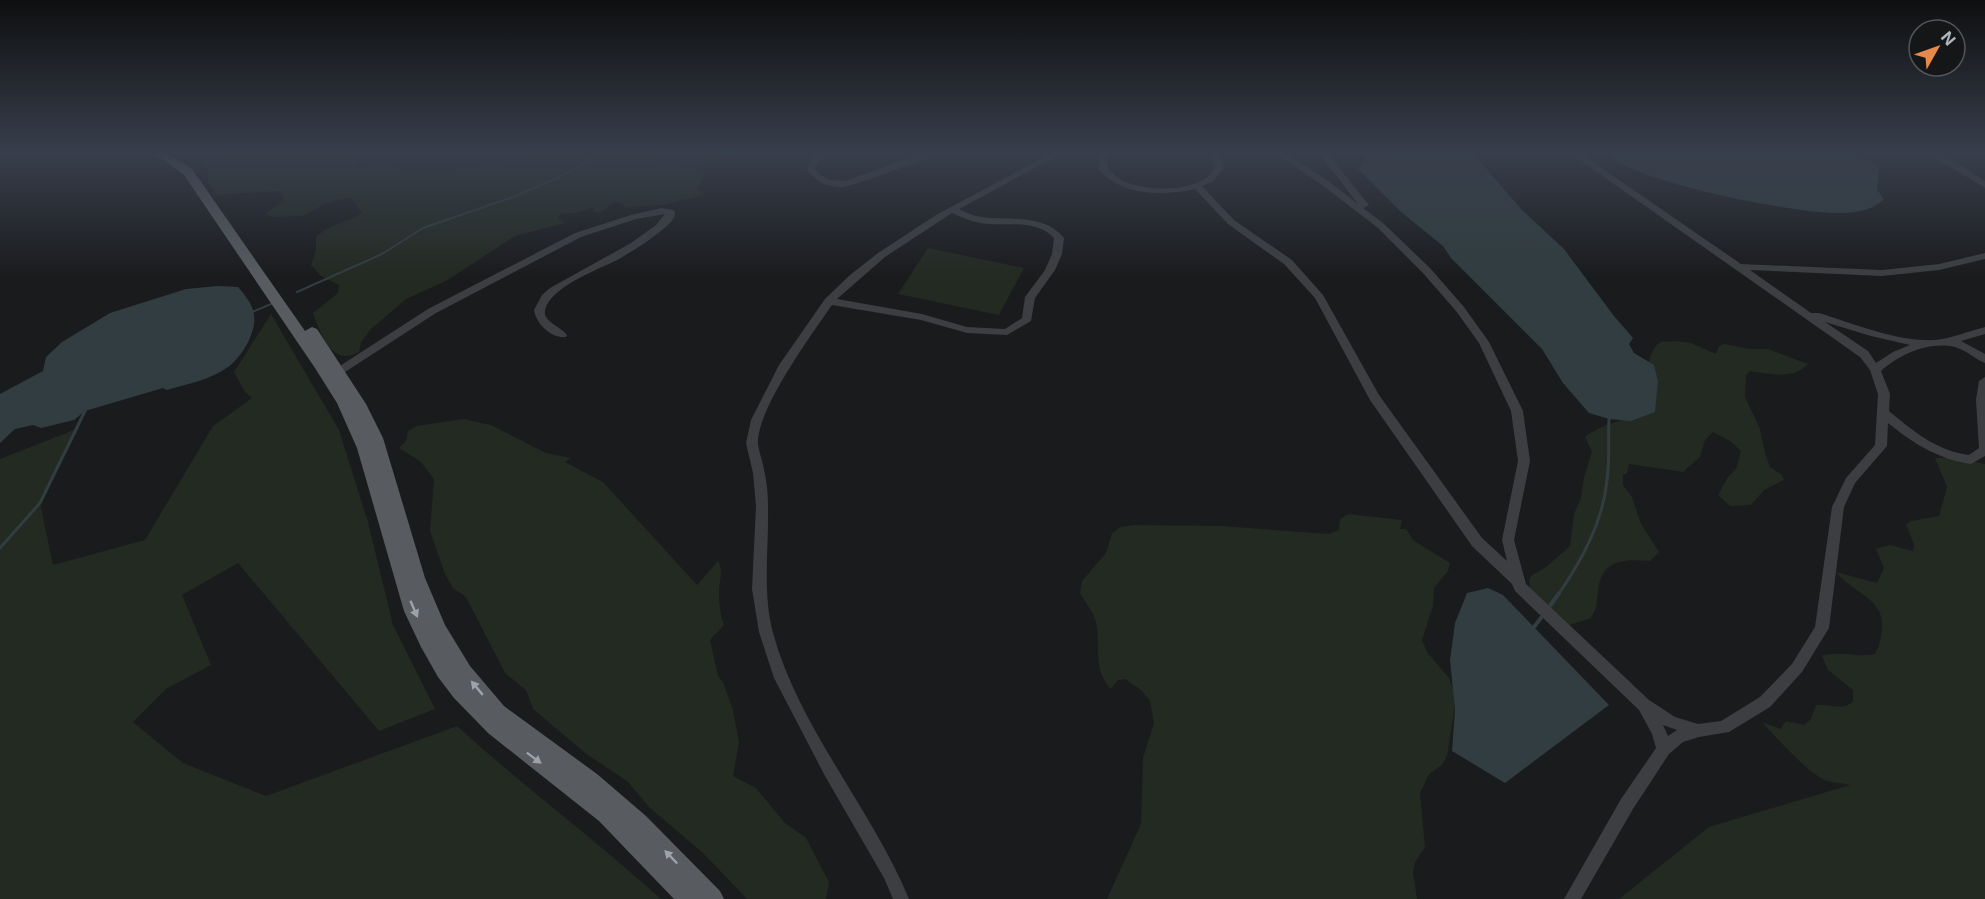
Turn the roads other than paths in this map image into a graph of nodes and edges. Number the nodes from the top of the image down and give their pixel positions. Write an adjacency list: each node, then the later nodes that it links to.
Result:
1 (202, 193): 28 (main road, one-way to 28)
2 (215, 193): 19 (main road)
3 (984, 193): 8 (street)
4 (1204, 193): 22 (street)
5 (1340, 193): 9 (street)
6 (1354, 193): 9 (street)
7 (1632, 193): 11 (street)
8 (953, 210): 12 (street); 12 (street)
9 (1382, 228): 23 (street)
10 (1985, 256): 11 (street)
11 (1740, 267): 13 (street)
12 (829, 301): 30 (street)
13 (1806, 312): 16 (street); 18 (street)
14 (1985, 330): 16 (street)
15 (562, 335): 19 (street)
16 (1935, 343): 17 (street); 18 (street)
17 (1985, 358)
18 (1875, 370): 21 (street)
19 (338, 371): 29 (main road, one-way to 19)
20 (1985, 381): 21 (street)
21 (1883, 412): 26 (street)
22 (1493, 555): 23 (street); 24 (street)
23 (1510, 555): 24 (street)
24 (1520, 587): 25 (street)
25 (1644, 705): 26 (street); 27 (street)
26 (1699, 730): 27 (street)
27 (1664, 749): 31 (street)
28 (690, 899)
29 (712, 899)
30 (901, 899)
31 (1572, 899)

